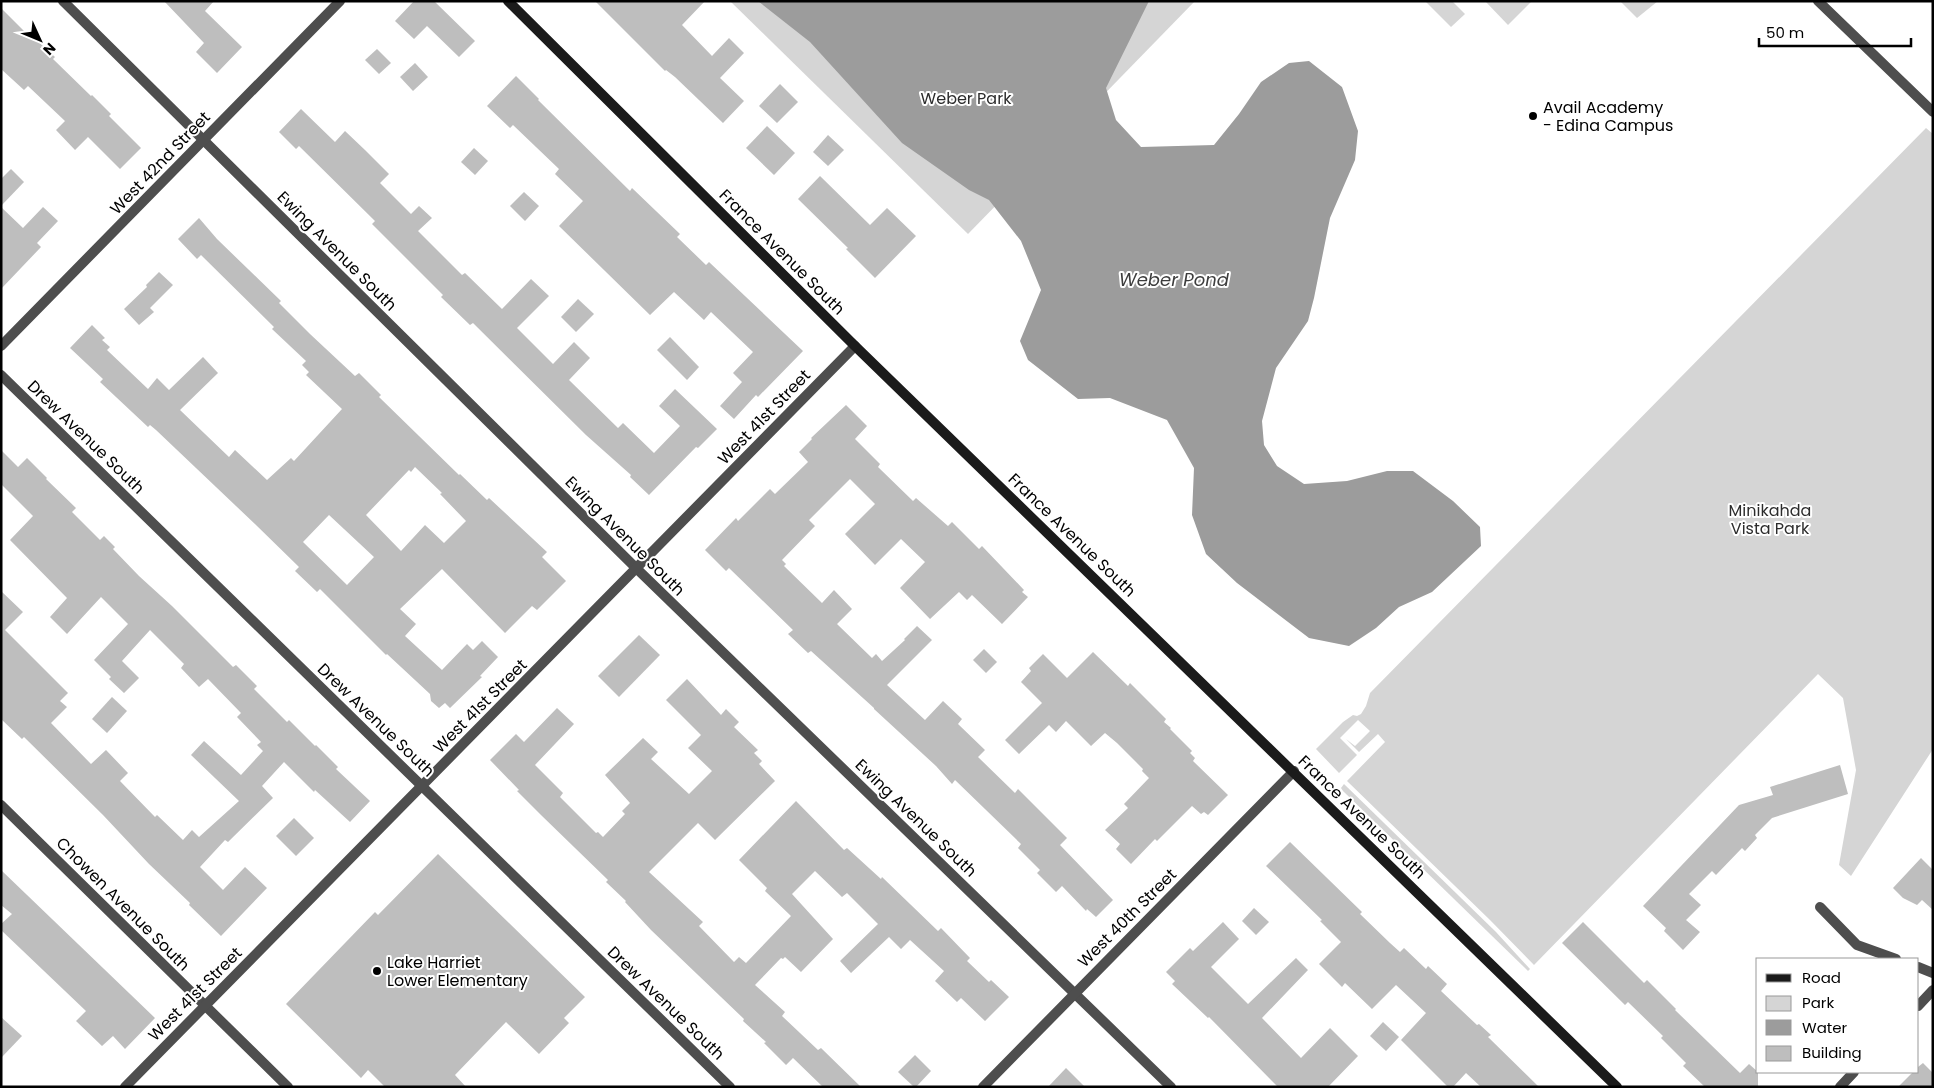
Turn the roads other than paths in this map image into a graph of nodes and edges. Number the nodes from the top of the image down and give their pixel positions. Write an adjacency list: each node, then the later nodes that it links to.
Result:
1 (63, 1): 6 (street, Ewing Avenue South)
2 (340, 1): 6 (street, West 42nd Street)
3 (508, 1): 8 (main road, France Avenue South)
4 (1818, 1): 5 (street)
5 (1933, 112)
6 (204, 139): 7 (street, West 42nd Street); 10 (street, Ewing Avenue South)
7 (1, 346)
8 (855, 346): 10 (street, West 41st Street); 11 (main road, France Avenue South)
9 (1, 375): 12 (street, Drew Avenue South)
10 (636, 568): 12 (street, West 41st Street); 19 (street, Ewing Avenue South)
11 (1294, 772): 19 (street, West 40th Street); 28 (main road, France Avenue South)
12 (421, 786): 21 (street, West 41st Street); 25 (street, Drew Avenue South)
13 (1, 805): 21 (street, Chowen Avenue South)
14 (1820, 907): 15 (street)
15 (1893, 958)
16 (1919, 967): 17 (street)
17 (1933, 973)
18 (1933, 990): 20 (street)
19 (1074, 993): 26 (street, West 40th Street); 27 (street, Ewing Avenue South)
20 (1919, 1005)
21 (205, 1006): 23 (street, West 41st Street); 24 (street, Chowen Avenue South)
22 (1853, 1073): 29 (street)
23 (125, 1087)
24 (288, 1087)
25 (730, 1087)
26 (983, 1087)
27 (1171, 1087)
28 (1617, 1087)
29 (1840, 1087)

